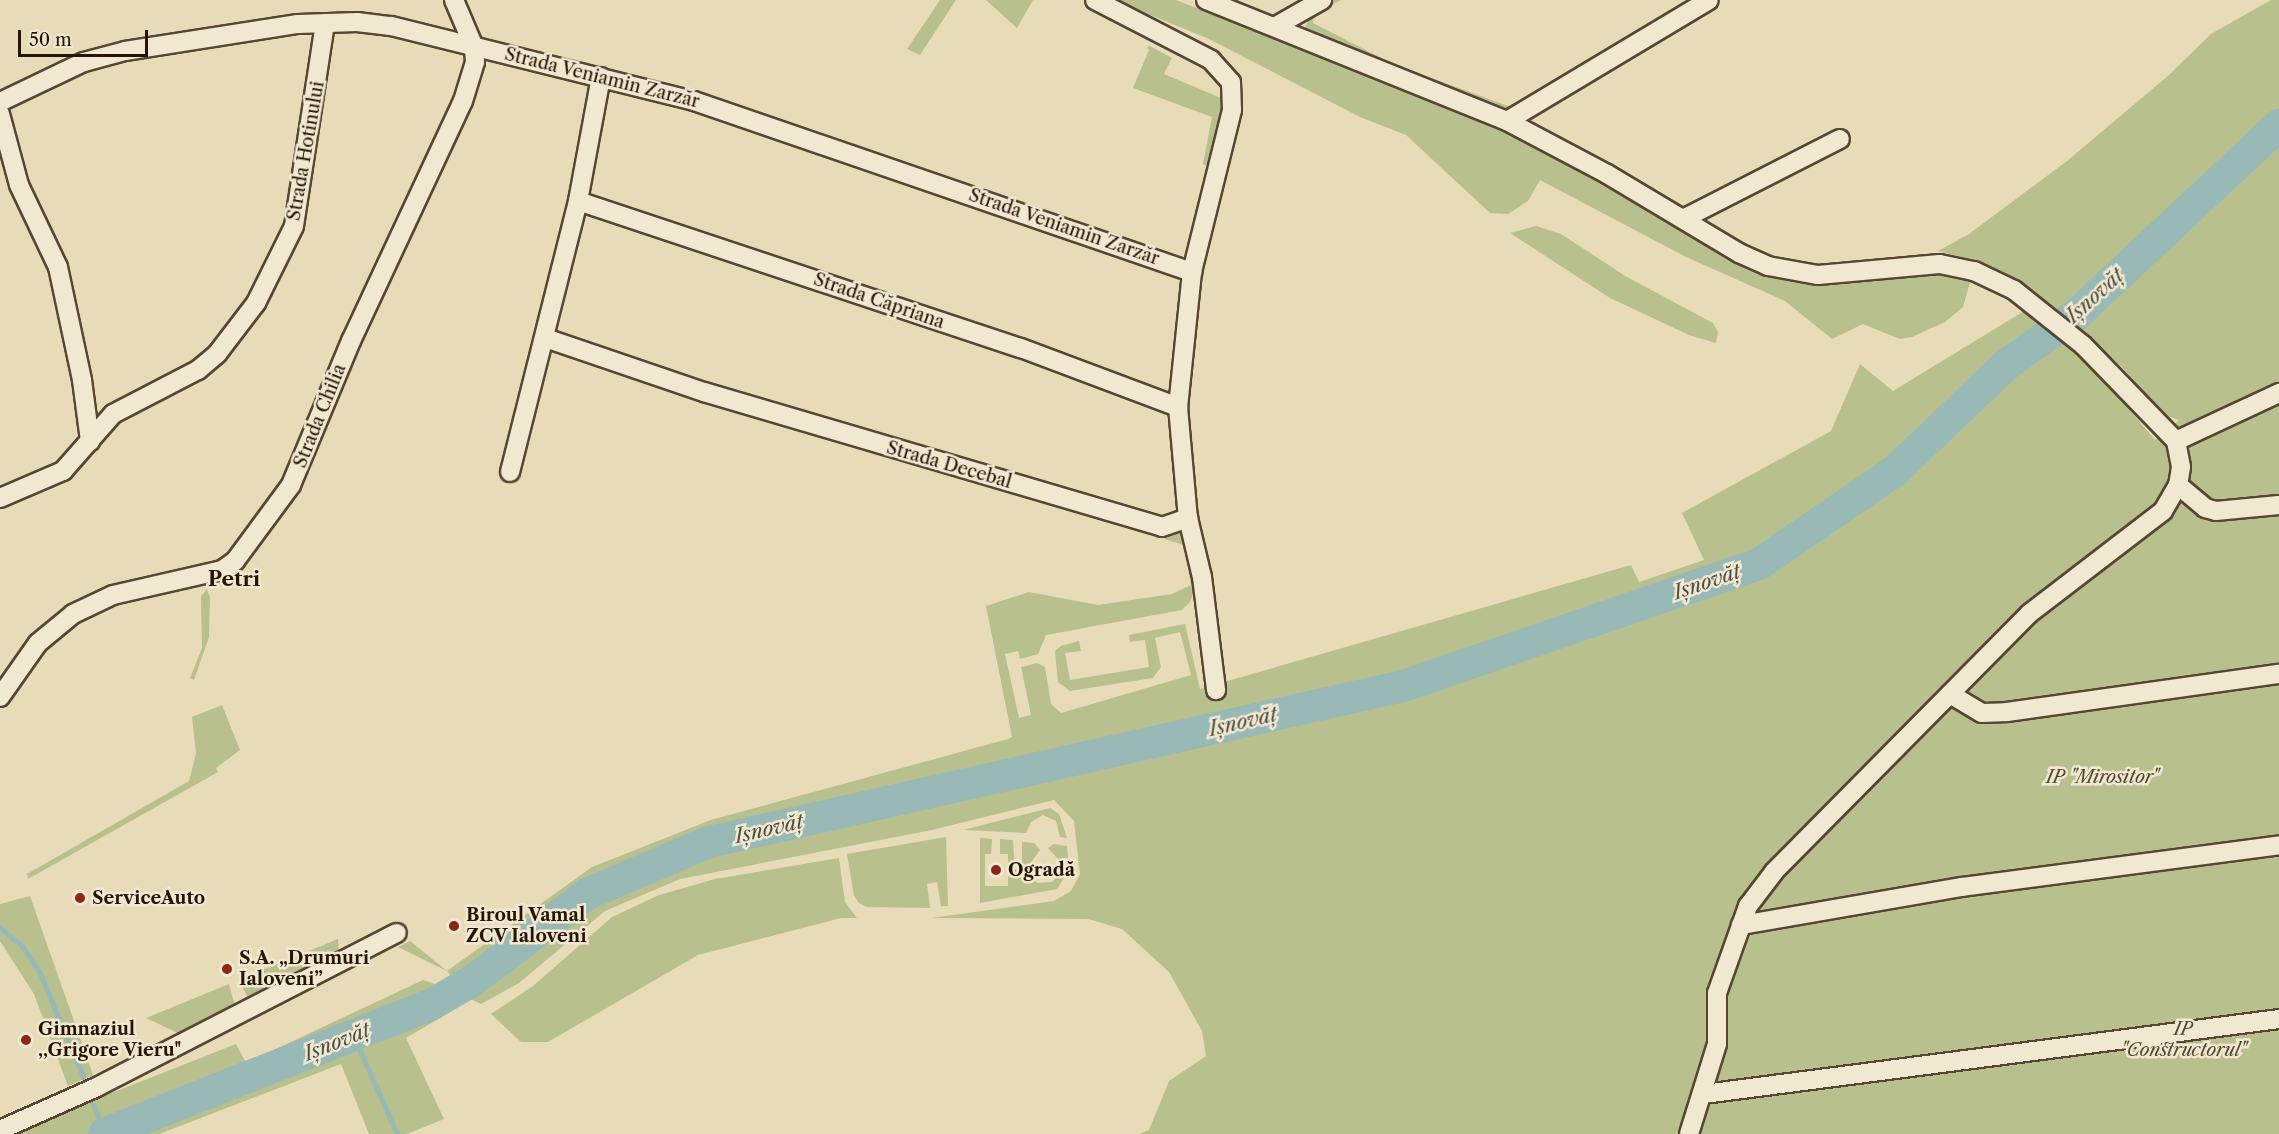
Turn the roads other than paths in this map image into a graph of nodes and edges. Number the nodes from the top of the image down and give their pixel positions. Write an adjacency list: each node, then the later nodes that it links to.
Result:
1 (454, 0): 8 (street, Strada Chilia)
2 (1095, 0): 16 (street)
3 (1206, 0): 7 (street)
4 (1322, 0): 7 (street)
5 (1709, 0): 12 (street)
6 (326, 23): 8 (street, Strada Veniamin Zarzăr); 10 (street, Strada Veniamin Zarzăr); 20 (street, Strada Hotinului)
7 (1276, 26): 12 (street)
8 (474, 46): 9 (street, Strada Veniamin Zarzăr); 30 (street, Strada Chilia)
9 (601, 77): 14 (street); 16 (street, Strada Veniamin Zarzăr)
10 (0, 102)
11 (0, 114): 20 (street)
12 (1507, 121): 15 (street)
13 (1840, 139): 15 (street)
14 (578, 201): 17 (street); 19 (street, Strada Căpriana)
15 (1683, 219): 21 (street)
16 (1192, 272): 19 (street)
17 (545, 338): 22 (street); 26 (street, Strada Decebal)
18 (2279, 393): 21 (street)
19 (1178, 407): 26 (street)
20 (90, 441): 24 (street, Strada Hotinului)
21 (2176, 441): 23 (street)
22 (510, 472)
23 (2178, 485): 25 (street); 29 (street)
24 (0, 498)
25 (2279, 505)
26 (1188, 518): 28 (street)
27 (2279, 674): 29 (street)
28 (1216, 690)
29 (1950, 694): 32 (street)
30 (0, 697)
31 (2279, 845): 32 (street)
32 (1741, 925): 35 (street)
33 (397, 933): 36 (street)
34 (2279, 1019): 35 (street)
35 (1704, 1094): 37 (street)
36 (0, 1130)
37 (1689, 1134)

